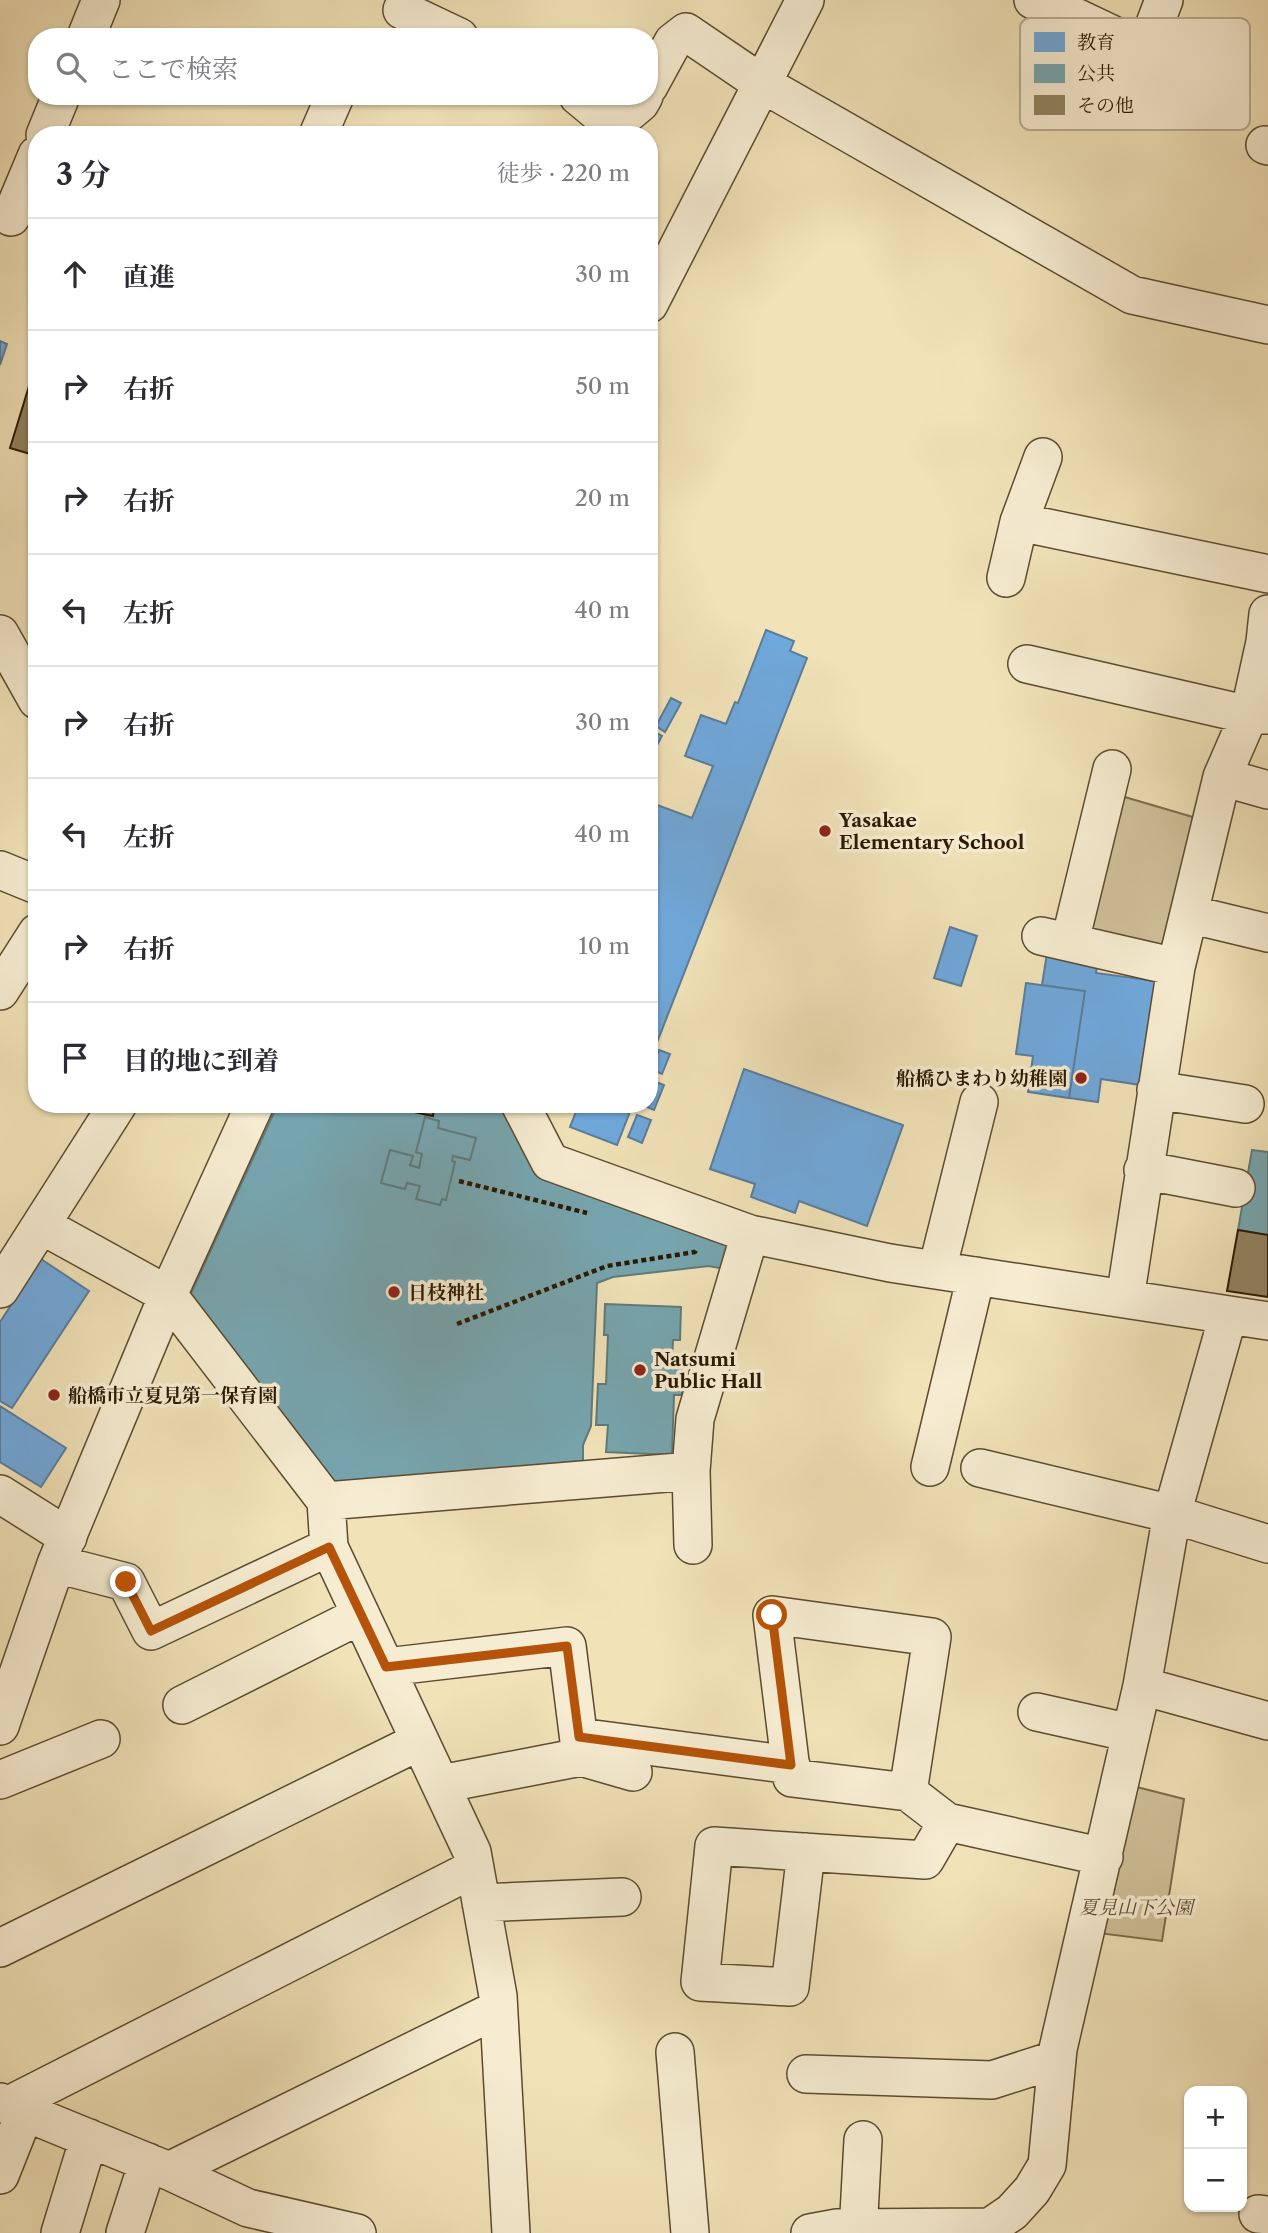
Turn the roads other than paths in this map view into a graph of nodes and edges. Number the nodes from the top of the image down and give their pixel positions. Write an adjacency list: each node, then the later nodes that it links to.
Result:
1 (805, 0): 9 (street)
2 (1164, 0): 6 (street)
3 (1042, 1): 5 (street)
4 (402, 10): 7 (street)
5 (1078, 18)
6 (1157, 18)
7 (440, 28)
8 (658, 70): 9 (street)
9 (761, 83): 20 (street); 21 (street)
10 (57, 105): 14 (street)
11 (331, 105): 15 (street)
12 (586, 105): 16 (street)
13 (638, 105): 17 (street)
14 (49, 126)
15 (322, 126)
16 (604, 126)
17 (614, 126)
18 (28, 183): 19 (street)
19 (16, 220)
20 (658, 286)
21 (1268, 325)
22 (1043, 457): 23 (street)
23 (1019, 522): 24 (street); 25 (street)
24 (1268, 574)
25 (1006, 578)
26 (1268, 614): 30 (street)
27 (0, 634): 29 (street)
28 (1027, 664): 30 (street)
29 (28, 684)
30 (1259, 715): 32 (street)
31 (1112, 769): 39 (street)
32 (1222, 776): 33 (street); 36 (street)
33 (1268, 790)
34 (0, 870): 35 (street)
35 (28, 881)
36 (1189, 914): 37 (street); 41 (street)
37 (1268, 933)
38 (1041, 936): 39 (street)
39 (1077, 944): 41 (street)
40 (28, 947): 42 (street)
41 (1177, 967): 43 (street)
42 (0, 991)
43 (1156, 1090): 45 (street); 49 (street)
44 (979, 1102): 53 (street)
45 (1245, 1104)
46 (112, 1113): 51 (street)
47 (251, 1113): 56 (street)
48 (525, 1113): 52 (street)
49 (1143, 1170): 50 (street); 57 (street)
50 (1236, 1188)
51 (41, 1225): 55 (street); 56 (street)
52 (750, 1234): 53 (street); 62 (street)
53 (937, 1270): 54 (street)
54 (976, 1276): 57 (street); 60 (street)
55 (0, 1289)
56 (168, 1295): 64 (street); 69 (street)
57 (1125, 1299): 58 (street)
58 (1228, 1316): 59 (street); 65 (street)
59 (1268, 1321)
60 (930, 1467)
61 (980, 1468): 65 (street)
62 (691, 1471): 64 (street); 67 (street)
63 (0, 1494): 69 (street)
64 (327, 1501): 68 (street)
65 (1172, 1514): 66 (street); 73 (street)
66 (1268, 1544)
67 (693, 1545)
68 (329, 1547): 69 (street); 70 (street)
69 (62, 1551): 71 (street)
70 (361, 1615): 72 (street); 74 (street)
71 (10, 1665): 77 (street)
72 (386, 1667): 80 (street); 81 (street)
73 (1142, 1686): 76 (street); 78 (street)
74 (183, 1705)
75 (1037, 1712): 78 (street)
76 (1268, 1721)
77 (0, 1726)
78 (1131, 1733): 89 (street)
79 (101, 1739): 84 (street)
80 (420, 1741): 85 (street); 92 (street)
81 (580, 1747): 82 (street); 83 (street); 85 (street)
82 (791, 1765): 86 (street); 86 (street)
83 (633, 1772)
84 (0, 1780)
85 (441, 1784): 90 (street)
86 (908, 1792): 87 (street)
87 (947, 1822): 88 (street); 89 (street)
88 (806, 1852)
89 (1104, 1857): 95 (street)
90 (478, 1885): 91 (street); 93 (street); 97 (street)
91 (622, 1897)
92 (0, 1948)
93 (498, 2009): 100 (street); 107 (street)
94 (673, 2052): 108 (street)
95 (1057, 2059): 96 (street); 103 (street)
96 (806, 2074)
97 (12, 2107): 98 (street); 101 (street)
98 (89, 2138): 100 (street); 105 (street)
99 (863, 2140): 102 (street)
100 (158, 2166): 104 (street); 106 (street)
101 (0, 2175)
102 (858, 2230): 103 (street); 109 (street)
103 (990, 2230)
104 (333, 2231)
105 (60, 2233)
106 (125, 2233)
107 (511, 2233)
108 (690, 2233)
109 (810, 2233)

